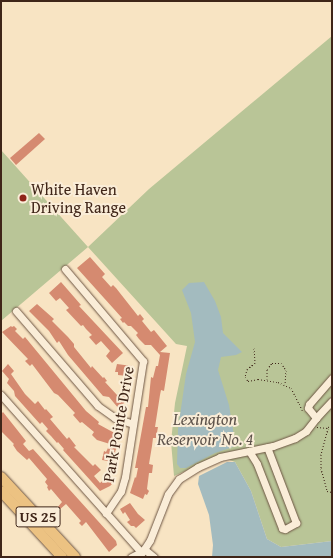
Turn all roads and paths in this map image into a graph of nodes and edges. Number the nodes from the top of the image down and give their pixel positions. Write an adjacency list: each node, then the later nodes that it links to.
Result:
1 (65, 269): 10 (street, Park Pointe Drive)
2 (16, 311): 10 (street)
3 (254, 348): 5 (path)
4 (332, 378): 9 (street)
5 (267, 380): 6 (path); 6 (path)
6 (285, 385): 9 (path)
7 (1, 396): 18 (street)
8 (332, 401): 9 (street)
9 (313, 423): 12 (path); 13 (street)
10 (133, 424): 18 (street, Park Pointe Drive)
11 (332, 426): 12 (path)
12 (328, 428): 17 (path)
13 (268, 447): 14 (street); 14 (street)
14 (249, 451): 19 (street)
15 (1, 477): 21 (highway, US 25)
16 (1, 491): 20 (highway, US 25)
17 (332, 492)
18 (106, 513): 19 (street)
19 (141, 553): 22 (street); 23 (street)
20 (62, 557)
21 (75, 557)
22 (131, 557)
23 (154, 557)

